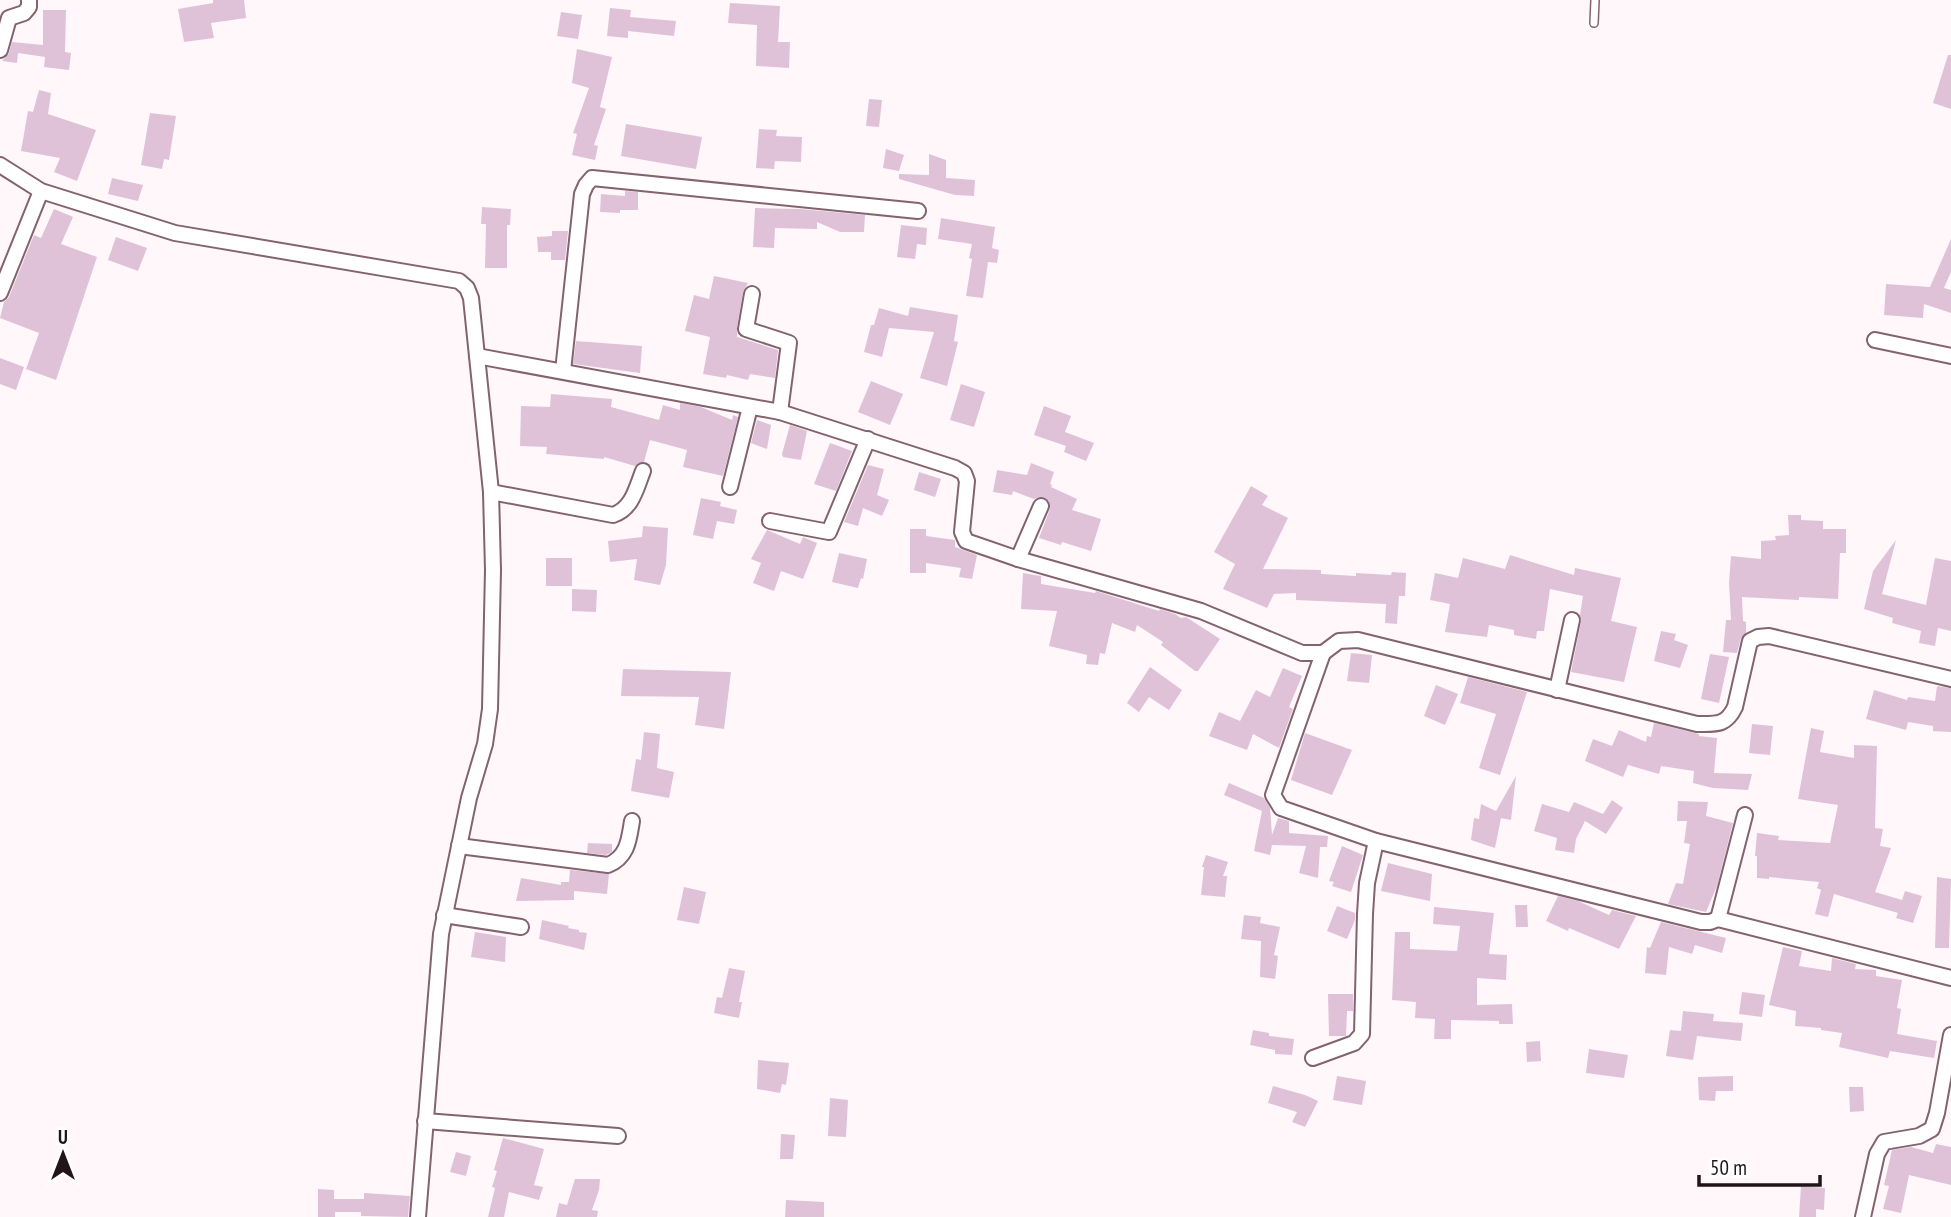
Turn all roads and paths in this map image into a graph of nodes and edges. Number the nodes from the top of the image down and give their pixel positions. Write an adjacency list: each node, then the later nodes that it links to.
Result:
1 (29, 0): 4 (street)
2 (1595, 0): 3 (lane)
3 (1594, 23)
4 (0, 50)
5 (0, 165): 6 (street)
6 (41, 191): 8 (street); 11 (street)
7 (918, 211): 13 (street)
8 (0, 293)
9 (752, 294): 15 (street)
10 (1875, 340): 12 (street)
11 (477, 356): 13 (street); 19 (street)
12 (1951, 356)
13 (563, 371): 14 (street)
14 (750, 407): 15 (street); 18 (street)
15 (780, 412): 16 (street)
16 (868, 439): 21 (street); 22 (street)
17 (643, 471): 19 (street)
18 (730, 486)
19 (491, 492): 30 (street)
20 (1041, 506): 22 (street)
21 (770, 521)
22 (1018, 559): 24 (street)
23 (1572, 620): 26 (street)
24 (1323, 653): 26 (street); 29 (street)
25 (1951, 679): 26 (street)
26 (1558, 690)
27 (1745, 815): 32 (street)
28 (632, 821): 30 (street)
29 (1376, 841): 32 (street); 36 (street)
30 (459, 846): 31 (street)
31 (444, 915): 33 (street); 37 (street)
32 (1718, 919): 34 (street)
33 (521, 927)
34 (1951, 978)
35 (1951, 1035): 40 (street)
36 (1313, 1058)
37 (425, 1121): 38 (street); 39 (street)
38 (618, 1136)
39 (418, 1217)
40 (1863, 1217)

